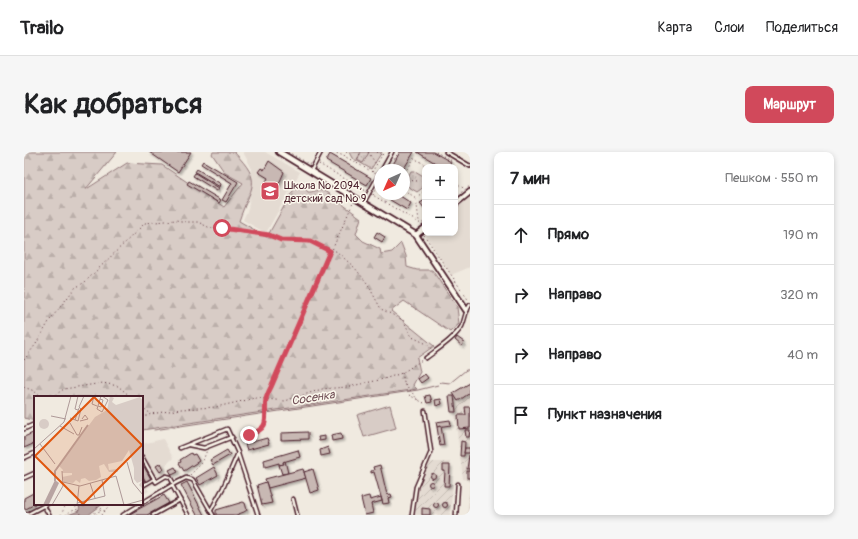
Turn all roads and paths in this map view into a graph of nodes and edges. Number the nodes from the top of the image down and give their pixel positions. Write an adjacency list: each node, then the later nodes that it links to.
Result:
1 (279, 152): 28 (street)
2 (288, 152): 28 (path)
3 (321, 152): 28 (lane)
4 (333, 152): 15 (path)
5 (347, 152): 15 (path)
6 (361, 152): 21 (path)
7 (368, 152): 23 (path)
8 (377, 152): 14 (path)
9 (384, 152): 14 (path)
10 (398, 152): 16 (path)
11 (437, 152): 19 (path)
12 (446, 152): 27 (lane)
13 (392, 154): 16 (path); 24 (lane)
14 (382, 155): 23 (path)
15 (344, 156): 21 (path)
16 (396, 157): 18 (path)
17 (391, 158): 18 (path)
18 (394, 159): 22 (path)
19 (452, 160)
20 (389, 161): 22 (path)
21 (355, 162): 29 (path)
22 (392, 163)
23 (377, 164)
24 (386, 164)
25 (423, 164): 26 (path)
26 (410, 165)
27 (470, 166)
28 (312, 169): 39 (street)
29 (374, 169)
30 (410, 180): 31 (path)
31 (422, 180)
32 (374, 184): 42 (lane)
33 (458, 185): 35 (path)
34 (470, 186): 35 (path)
35 (468, 190): 38 (path); 41 (street)
36 (422, 193): 40 (path)
37 (410, 194): 40 (path)
38 (458, 195)
39 (355, 197): 42 (street); 47 (path)
40 (416, 198): 43 (path)
41 (458, 201)
42 (364, 202): 45 (street)
43 (419, 222)
44 (422, 230): 45 (street)
45 (416, 235): 49 (street)
46 (424, 236): 48 (path)
47 (330, 251): 50 (path); 52 (path); 59 (path)
48 (470, 304): 49 (lane)
49 (466, 310): 50 (lane)
50 (434, 352): 51 (lane)
51 (426, 358): 53 (path)
52 (24, 360)
53 (402, 373): 59 (path); 60 (path)
54 (24, 387): 56 (path)
55 (409, 395): 60 (path)
56 (40, 396)
57 (54, 396): 58 (path)
58 (130, 396)
59 (266, 399): 64 (path); 68 (path)
60 (418, 400): 61 (path)
61 (424, 403)
62 (143, 408): 64 (path)
63 (425, 412): 112 (lane)
64 (151, 414): 65 (path)
65 (143, 418)
66 (34, 425): 67 (lane)
67 (24, 430)
68 (232, 438): 69 (lane); 70 (lane); 73 (lane)
69 (188, 444): 70 (lane); 71 (lane)
70 (209, 446): 78 (path)
71 (180, 448)
72 (34, 453): 74 (lane)
73 (238, 453): 95 (lane); 110 (lane)
74 (24, 458)
75 (143, 460): 79 (lane)
76 (34, 473): 77 (lane)
77 (24, 478)
78 (186, 478): 81 (lane); 95 (lane)
79 (154, 479): 80 (lane); 81 (lane)
80 (143, 483)
81 (173, 484): 83 (lane); 85 (lane)
82 (458, 484): 113 (lane)
83 (180, 500): 107 (lane); 108 (lane)
84 (293, 500): 111 (lane)
85 (143, 503)
86 (46, 505): 98 (lane); 99 (lane)
87 (66, 505): 100 (path)
88 (74, 505): 94 (path)
89 (79, 505): 94 (path)
90 (96, 505): 96 (path)
91 (104, 505): 96 (path)
92 (109, 505): 97 (path)
93 (139, 505): 106 (lane)
94 (78, 509): 101 (path); 102 (path)
95 (211, 510): 109 (lane)
96 (99, 511): 97 (path); 103 (path); 104 (path)
97 (106, 511): 105 (path)
98 (26, 515)
99 (49, 515)
100 (61, 515)
101 (66, 515)
102 (82, 515)
103 (91, 515)
104 (96, 515)
105 (102, 515)
106 (123, 515)
107 (153, 515)
108 (188, 515)
109 (213, 515)
110 (258, 515)
111 (297, 515)
112 (412, 515)
113 (456, 515)

